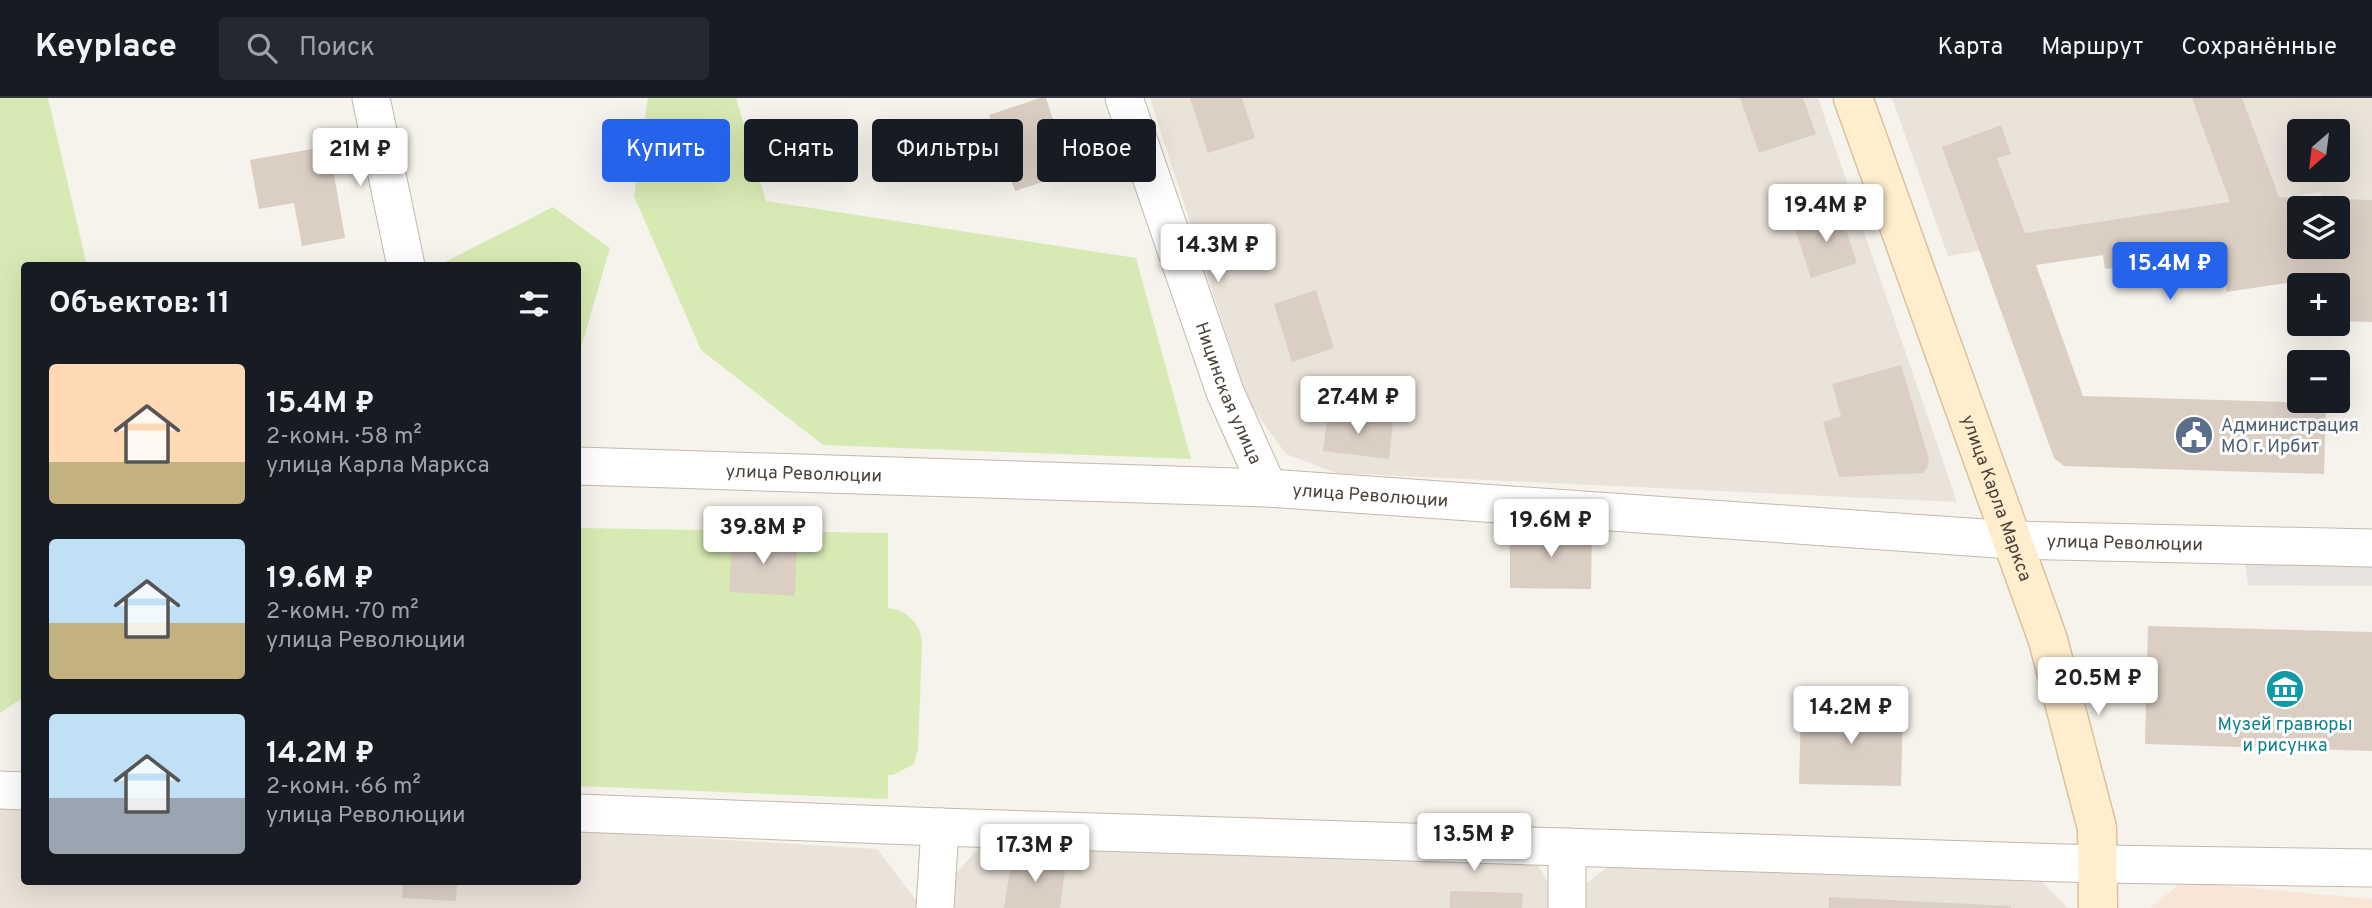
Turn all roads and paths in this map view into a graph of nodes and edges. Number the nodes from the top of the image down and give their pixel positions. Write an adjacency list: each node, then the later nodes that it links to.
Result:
1 (371, 98): 4 (street)
2 (1124, 98): 6 (street, Ницинская улица)
3 (1853, 98): 7 (street, улица Карла Маркса)
4 (404, 262)
5 (581, 466): 6 (street, улица Революции)
6 (1268, 488): 7 (street, улица Революции)
7 (2012, 540): 8 (street, улица Революции); 14 (street, улица Карла Маркса)
8 (2372, 548)
9 (0, 790): 10 (street)
10 (21, 791)
11 (581, 813): 12 (street)
12 (940, 827): 13 (street); 16 (street)
13 (1567, 847): 14 (street); 17 (street)
14 (2098, 864): 15 (street); 18 (street, улица Карла Маркса)
15 (2372, 868)
16 (935, 908)
17 (1567, 908)
18 (2098, 908)

